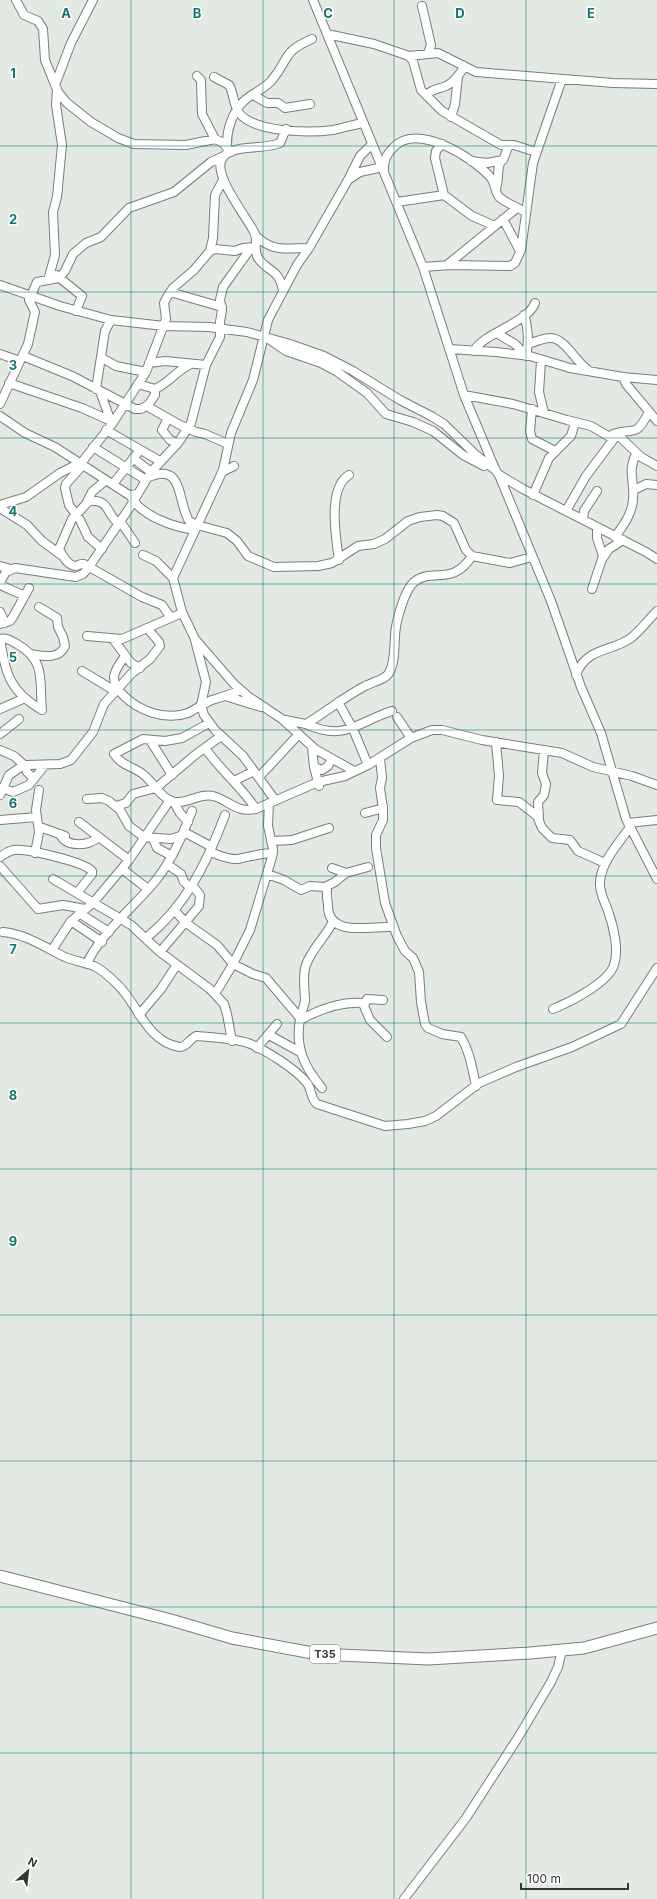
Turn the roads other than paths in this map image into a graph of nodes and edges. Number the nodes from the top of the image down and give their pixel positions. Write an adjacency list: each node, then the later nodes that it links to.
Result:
1 (16, 0): 15 (street)
2 (93, 0): 15 (street)
3 (313, 0): 5 (street)
4 (422, 6): 7 (street)
5 (328, 34): 8 (street); 21 (street)
6 (312, 39): 16 (street)
7 (428, 53): 8 (street); 9 (street)
8 (409, 56): 17 (street)
9 (464, 67): 11 (street); 13 (street)
10 (197, 76): 23 (street)
11 (458, 76): 17 (street); 20 (street)
12 (214, 77): 19 (street)
13 (562, 79): 14 (street); 28 (street)
14 (657, 84)
15 (56, 87): 23 (street); 48 (street)
16 (253, 95): 18 (street); 19 (street)
17 (426, 95): 20 (street)
18 (310, 104)
19 (237, 110): 22 (street); 27 (street)
20 (451, 117): 26 (street)
21 (362, 123): 22 (street); 24 (street)
22 (286, 129): 27 (street)
23 (215, 139): 27 (street)
24 (372, 144): 31 (street); 33 (street)
25 (442, 144): 29 (street); 31 (street); 35 (street)
26 (509, 145): 28 (street); 30 (street)
27 (227, 152): 32 (street); 49 (street)
28 (536, 152): 38 (street)
29 (470, 161): 30 (street); 34 (street)
30 (501, 161): 34 (street)
31 (383, 169): 33 (street); 36 (street)
32 (223, 180): 41 (street); 44 (street)
33 (348, 180): 43 (street)
34 (496, 188): 37 (street)
35 (444, 195): 36 (street); 40 (street)
36 (397, 202): 47 (street)
37 (518, 208): 38 (street); 39 (street)
38 (526, 212): 45 (street)
39 (503, 220): 40 (street); 45 (street)
40 (495, 226): 46 (street)
41 (255, 235): 42 (street); 43 (street)
42 (253, 248): 44 (street); 52 (street); 56 (street)
43 (309, 248): 52 (street)
44 (210, 251): 53 (street)
45 (520, 251): 46 (street)
46 (447, 265): 47 (street)
47 (422, 267): 65 (street)
48 (51, 271): 49 (street); 50 (street)
49 (59, 278): 50 (street); 57 (street)
50 (48, 280): 54 (street)
51 (0, 286): 54 (street)
52 (283, 290): 63 (street)
53 (170, 292): 56 (street); 60 (street)
54 (31, 296): 57 (street); 69 (street)
55 (535, 303): 58 (street)
56 (222, 307): 61 (street)
57 (76, 310): 59 (street)
58 (524, 315): 62 (street); 64 (street)
59 (111, 320): 60 (street); 70 (street)
60 (164, 326): 61 (street); 72 (street)
61 (220, 329): 63 (street); 74 (street)
62 (498, 334): 66 (street); 68 (street)
63 (264, 336): 101 (street); 112 (street); 112 (street)
64 (528, 344): 68 (street); 75 (street)
65 (449, 349): 66 (street); 83 (street)
66 (474, 351): 68 (street)
67 (0, 354): 69 (street)
68 (526, 356): 71 (street)
69 (21, 358): 79 (street); 82 (street)
70 (102, 358): 76 (street); 82 (street)
71 (542, 361): 75 (street); 91 (street)
72 (149, 363): 73 (street); 76 (street)
73 (191, 364): 74 (street); 81 (street)
74 (206, 365): 98 (street)
75 (590, 371): 77 (street)
76 (146, 372): 80 (street)
77 (622, 377): 78 (street); 90 (street)
78 (657, 380)
79 (9, 383): 85 (street); 97 (street)
80 (138, 384): 81 (street); 86 (street)
81 (155, 389): 87 (street)
82 (98, 390): 84 (street); 88 (street)
83 (464, 395): 89 (street); 112 (street)
84 (111, 397): 86 (street); 88 (street)
85 (0, 404)
86 (124, 404): 87 (street); 97 (street)
87 (148, 405): 93 (street)
88 (106, 409): 97 (street)
89 (532, 409): 91 (street); 104 (street)
90 (649, 412): 94 (street); 96 (street)
91 (544, 413): 95 (street)
92 (0, 416): 108 (street)
93 (168, 418): 98 (street); 100 (street)
94 (656, 420): 96 (street)
95 (575, 422): 99 (street); 104 (street)
96 (642, 424): 99 (street)
97 (109, 425): 102 (street); 103 (street)
98 (188, 428): 100 (street); 101 (street)
99 (612, 436): 105 (street); 124 (street)
100 (178, 443): 107 (street)
101 (228, 444): 113 (street)
102 (93, 447): 108 (street); 111 (street)
103 (140, 450): 106 (street); 107 (street)
104 (555, 451): 120 (street)
105 (636, 454): 110 (street); 118 (street)
106 (134, 458): 111 (street); 115 (street)
107 (160, 461): 115 (street)
108 (81, 464): 116 (street); 123 (street); 125 (street)
109 (234, 466): 113 (street)
110 (657, 466)
111 (126, 468): 115 (street); 116 (street)
112 (496, 471): 120 (street); 136 (street)
113 (222, 472): 128 (street)
114 (348, 475): 138 (street)
115 (149, 476): 121 (street); 128 (street)
116 (110, 482): 121 (street); 122 (street)
117 (657, 486): 118 (street)
118 (634, 490): 130 (street)
119 (597, 491): 126 (street)
120 (533, 495): 124 (street)
121 (131, 498): 127 (street); 128 (street)
122 (87, 502): 125 (street); 127 (street)
123 (0, 507): 135 (street)
124 (566, 511): 126 (street)
125 (75, 514): 132 (street); 135 (street)
126 (582, 519): 129 (street)
127 (119, 522): 131 (street); 132 (street)
128 (196, 527): 138 (street); 143 (street)
129 (597, 528): 130 (street); 137 (street)
130 (619, 539): 137 (street); 139 (street)
131 (135, 543)
132 (102, 549): 141 (street)
133 (143, 554): 143 (street)
134 (472, 556): 136 (street); 138 (street); 170 (street)
135 (63, 557): 141 (street)
136 (532, 557): 165 (street)
137 (602, 558): 146 (street)
138 (339, 560)
139 (657, 560)
140 (0, 566): 142 (street)
141 (89, 567): 142 (street); 152 (street)
142 (11, 569): 144 (street)
143 (173, 578): 151 (street)
144 (0, 584): 147 (street)
145 (29, 588): 147 (street)
146 (592, 589)
147 (25, 596): 153 (street)
148 (39, 607): 160 (street)
149 (657, 611): 165 (street)
150 (0, 612): 153 (street)
151 (182, 613): 152 (street); 158 (street)
152 (171, 618): 154 (street)
153 (3, 624)
154 (147, 628): 157 (street); 163 (street)
155 (87, 636): 157 (street)
156 (0, 639): 159 (street); 169 (street)
157 (113, 639): 161 (street)
158 (195, 639): 167 (street); 171 (street)
159 (31, 654): 160 (street); 162 (street)
160 (50, 656): 162 (street)
161 (125, 656): 163 (street); 166 (street)
162 (39, 667): 169 (street)
163 (140, 668): 166 (street)
164 (82, 671): 166 (street)
165 (576, 675): 197 (street)
166 (116, 690): 171 (street); 193 (street)
167 (241, 690): 168 (street); 172 (street)
168 (225, 696): 171 (street); 172 (street)
169 (25, 698): 173 (street)
170 (338, 702): 178 (street); 179 (street)
171 (201, 706): 176 (street)
172 (264, 707): 175 (street)
173 (0, 708)
174 (19, 719): 180 (street)
175 (282, 719): 177 (street); 181 (street)
176 (209, 723): 182 (street); 184 (street)
177 (296, 723): 178 (street); 181 (street)
178 (306, 724): 179 (street)
179 (354, 729): 183 (street); 194 (street)
180 (0, 734)
181 (300, 735): 186 (street); 198 (street)
182 (221, 736): 187 (street); 198 (street)
183 (411, 738): 185 (street); 190 (street)
184 (150, 740): 199 (street); 204 (street)
185 (496, 742): 189 (street); 217 (street)
186 (312, 747): 191 (street); 195 (street)
187 (205, 748): 199 (street); 201 (street)
188 (0, 750): 192 (street)
189 (544, 750): 197 (street); 217 (street)
190 (380, 758): 194 (street); 211 (street)
191 (333, 762): 195 (street); 196 (street)
192 (25, 765): 193 (street); 200 (street); 206 (street)
193 (45, 765): 200 (street)
194 (368, 765): 196 (street)
195 (314, 767): 202 (street)
196 (354, 771): 202 (street)
197 (613, 772): 203 (street); 222 (street)
198 (256, 774): 201 (street); 209 (street)
199 (172, 775): 204 (street)
200 (34, 779): 206 (street)
201 (234, 781): 212 (street)
202 (319, 784): 209 (street)
203 (657, 786)
204 (156, 788): 208 (street); 210 (street)
205 (39, 790): 216 (street)
206 (1, 792)
207 (87, 799): 210 (street)
208 (172, 801): 212 (street); 221 (street); 228 (street)
209 (272, 801): 212 (street); 231 (street)
210 (116, 806): 228 (street)
211 (382, 808): 214 (street); 284 (street)
212 (256, 809)
213 (192, 811): 221 (street)
214 (365, 813)
215 (225, 815): 232 (street)
216 (37, 817): 218 (street); 223 (street)
217 (539, 819): 238 (street)
218 (0, 820)
219 (657, 820): 222 (street)
220 (79, 822): 227 (street)
221 (188, 822): 226 (street)
222 (629, 825): 238 (street); 246 (street)
223 (40, 827): 225 (street); 233 (street)
224 (329, 828): 231 (street)
225 (60, 834): 227 (street); 229 (street)
226 (182, 836): 230 (street); 232 (street); 235 (street)
227 (99, 837): 237 (street)
228 (144, 837): 230 (street); 237 (street)
229 (70, 838)
230 (153, 839): 235 (street)
231 (272, 841): 234 (street)
232 (211, 850): 234 (street); 249 (street)
233 (35, 853): 236 (street); 251 (street)
234 (273, 853): 245 (street)
235 (172, 856): 239 (street)
236 (0, 857)
237 (129, 860): 243 (street)
238 (605, 863): 273 (street)
239 (167, 864): 249 (street); 250 (street)
240 (0, 866): 253 (street)
241 (368, 867): 244 (street)
242 (332, 868): 244 (street)
243 (122, 869): 250 (street); 252 (street)
244 (346, 873): 248 (street)
245 (267, 874): 248 (street); 267 (street)
246 (657, 879)
247 (54, 880): 251 (street)
248 (328, 886): 257 (street)
249 (192, 887): 254 (street); 258 (street)
250 (148, 889): 255 (street)
251 (77, 892): 252 (street)
252 (94, 903): 253 (street); 255 (street)
253 (82, 911): 256 (street); 261 (street)
254 (175, 911): 258 (street); 262 (street)
255 (121, 919): 261 (street); 262 (street)
256 (71, 921): 263 (street); 264 (street)
257 (333, 921): 259 (street); 275 (street)
258 (186, 923): 265 (street); 267 (street)
259 (390, 926)
260 (3, 932): 264 (street)
261 (109, 932): 263 (street)
262 (146, 938): 265 (street)
263 (102, 942): 266 (street)
264 (52, 950): 266 (street)
265 (160, 952): 268 (street)
266 (87, 964): 274 (street)
267 (233, 964): 270 (street); 275 (street)
268 (176, 966): 270 (street); 274 (street)
269 (657, 968): 284 (street)
270 (215, 994): 280 (street)
271 (383, 1000): 272 (street)
272 (364, 1003): 275 (street); 279 (street)
273 (553, 1009)
274 (139, 1015): 280 (street)
275 (300, 1019): 277 (street)
276 (277, 1024): 278 (street)
277 (298, 1033): 281 (street); 283 (street)
278 (269, 1035): 281 (street); 282 (street)
279 (387, 1037)
280 (232, 1041): 282 (street)
281 (285, 1044): 283 (street)
282 (256, 1048): 284 (street)
283 (300, 1052): 285 (street)
284 (476, 1086)
285 (322, 1088)
286 (0, 1576): 288 (highway, T35)
287 (657, 1628): 288 (highway, T35)
288 (562, 1650): 289 (street)
289 (404, 1899)

